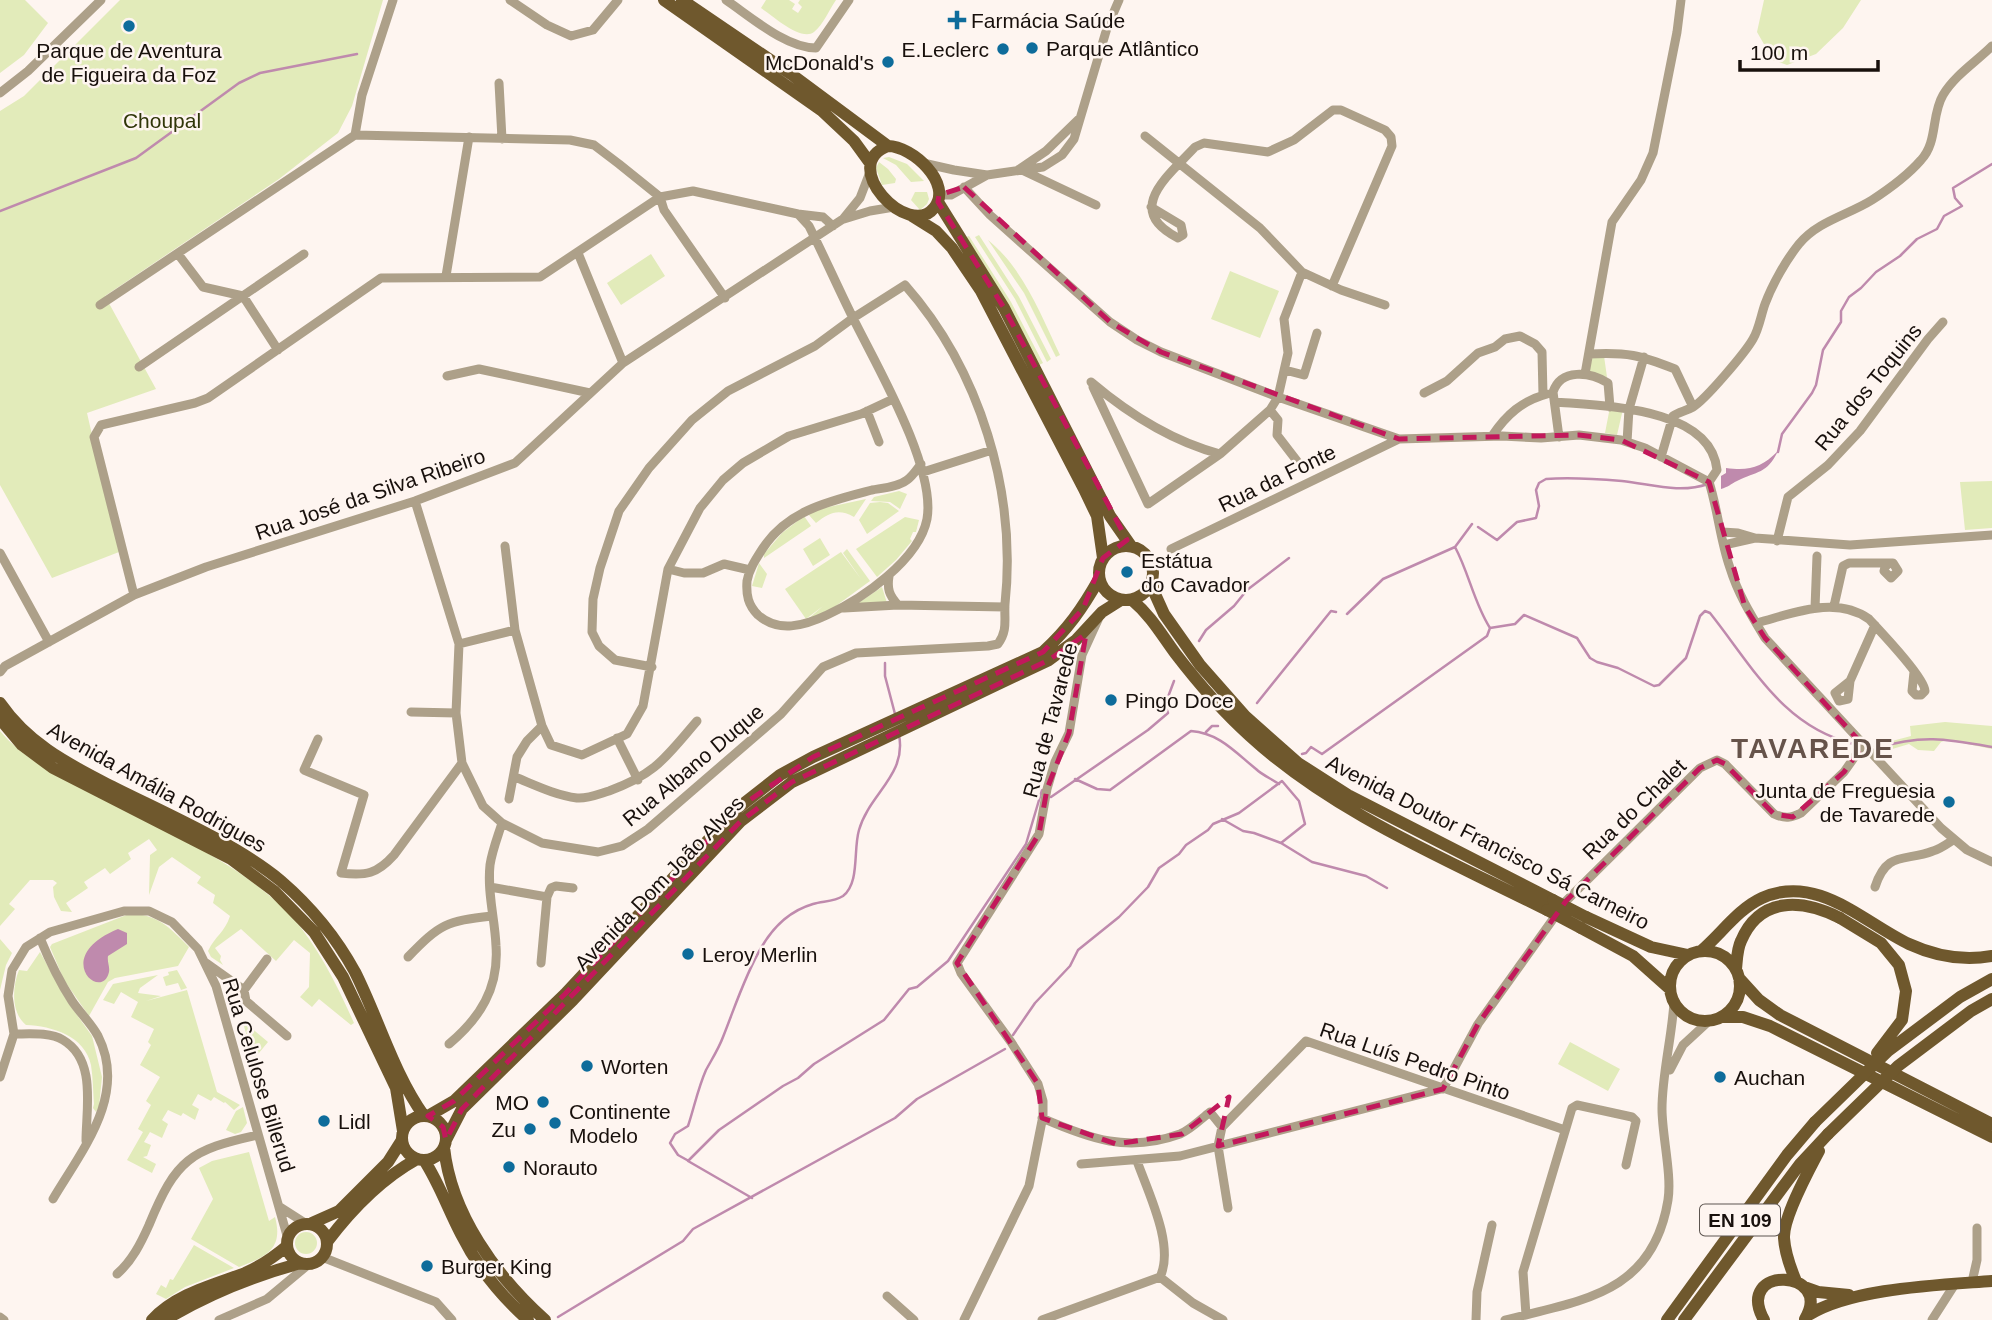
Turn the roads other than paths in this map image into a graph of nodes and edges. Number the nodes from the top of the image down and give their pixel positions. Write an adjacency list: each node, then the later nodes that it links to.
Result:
1 (101, 0): 13 (street)
2 (393, 0): 14 (street)
3 (510, 0): 4 (street)
4 (618, 0)
5 (664, 0): 21 (main road)
6 (682, 0): 18 (main road)
7 (726, 0): 8 (street)
8 (849, 0)
9 (1119, 0): 22 (street)
10 (1681, 0): 49 (street)
11 (1992, 47): 62 (street)
12 (499, 83): 17 (street)
13 (0, 93)
14 (355, 135): 15 (street); 36 (street)
15 (469, 136): 17 (street); 39 (street)
16 (1145, 136): 20 (street)
17 (502, 139): 25 (street)
18 (888, 146): 19 (main road); 21 (main road)
19 (923, 163): 23 (street); 26 (main road)
20 (1180, 163): 29 (street); 38 (street); 40 (street)
21 (870, 167): 28 (main road); 32 (street, Rua José da Silva Ribeiro)
22 (1020, 171): 23 (street); 27 (street)
23 (987, 175): 24 (street)
24 (964, 187): 26 (street); 59 (street)
25 (660, 197): 30 (street); 35 (street); 42 (street)
26 (938, 199): 31 (main road); 85 (main road)
27 (1096, 205)
28 (894, 207): 31 (main road); 32 (street, Rua José da Silva Ribeiro)
29 (1152, 207)
30 (798, 214): 33 (street); 34 (street)
31 (912, 216): 89 (main road)
32 (843, 219): 33 (street, Rua José da Silva Ribeiro)
33 (833, 226): 34 (street, Rua José da Silva Ribeiro)
34 (815, 239): 42 (street, Rua José da Silva Ribeiro); 45 (street)
35 (578, 253): 39 (street); 51 (street)
36 (178, 254): 41 (street); 43 (street)
37 (304, 254): 41 (street)
38 (1302, 272): 40 (street); 53 (street)
39 (446, 276): 48 (street)
40 (1332, 286): 44 (street)
41 (243, 296): 48 (street); 52 (street)
42 (724, 298): 51 (street, Rua José da Silva Ribeiro)
43 (100, 305)
44 (1385, 305)
45 (853, 318): 60 (street); 72 (street); 109 (street)
46 (1943, 322): 82 (street, Rua dos Toquins)
47 (1317, 333): 53 (street)
48 (278, 350): 96 (street)
49 (1589, 354): 50 (street); 54 (street)
50 (1644, 357): 62 (street); 63 (street)
51 (623, 363): 56 (street, Rua José da Silva Ribeiro)
52 (139, 367)
53 (1284, 370): 59 (street)
54 (1585, 374): 58 (street); 61 (street)
55 (446, 376): 56 (street)
56 (590, 393): 78 (street, Rua José da Silva Ribeiro)
57 (1424, 393): 58 (street)
58 (1550, 396): 61 (street); 67 (street); 68 (street)
59 (1278, 397): 64 (street); 69 (street)
60 (893, 399): 65 (street); 76 (street)
61 (1610, 407): 63 (street)
62 (1693, 407): 66 (street)
63 (1629, 409): 66 (street); 71 (street)
64 (1270, 410): 73 (street); 75 (street)
65 (867, 411): 70 (street); 91 (street)
66 (1671, 420): 74 (street); 77 (street)
67 (1492, 436): 68 (street); 69 (street)
68 (1559, 437): 71 (street)
69 (1399, 439): 86 (street, Rua da Fonte)
70 (879, 442)
71 (1627, 442): 74 (street)
72 (992, 450): 76 (street); 100 (street)
73 (1220, 454): 73 (street)
74 (1661, 457): 77 (street)
75 (1297, 461)
76 (922, 468): 92 (street); 93 (street)
77 (1709, 482): 79 (street)
78 (415, 501): 96 (street, Rua José da Silva Ribeiro); 108 (street, Rua Albano Duque)
79 (1722, 532): 81 (street); 83 (street)
80 (1992, 535): 82 (street)
81 (1755, 538): 82 (street); 83 (street)
82 (1777, 541)
83 (1724, 545): 104 (street)
84 (505, 546): 106 (street)
85 (1131, 546): 89 (main road); 95 (main road)
86 (1171, 549)
87 (0, 553): 107 (street)
88 (1817, 556): 102 (street)
89 (1103, 558): 94 (main road)
90 (1889, 563): 99 (street)
91 (668, 569): 92 (street); 109 (street)
92 (750, 570): 101 (street)
93 (889, 576): 98 (street); 101 (street)
94 (1099, 579): 97 (main road); 158 (main road, Avenida Dom João Alves)
95 (1152, 582): 97 (main road); 133 (main road, Avenida Doutor Francisco Sá Carneiro)
96 (134, 595): 107 (street, Rua José da Silva Ribeiro)
97 (1127, 600): 103 (main road, Avenida Dom João Alves); 133 (main road, Avenida Doutor Francisco Sá Carneiro)
98 (898, 605): 100 (street); 101 (street)
99 (1834, 606): 102 (street); 105 (street)
100 (1005, 607): 126 (street, Rua Albano Duque)
101 (842, 608)
102 (1815, 608): 104 (street)
103 (1102, 612): 159 (street, Rua de Tavarede); 168 (main road, Avenida Dom João Alves)
104 (1756, 623): 121 (street)
105 (1875, 625): 111 (street); 112 (street)
106 (515, 630): 108 (street); 118 (street)
107 (49, 642): 110 (street, Rua José da Silva Ribeiro)
108 (459, 644): 115 (street, Rua Albano Duque)
109 (652, 667): 119 (street)
110 (2, 669)
111 (1914, 672)
112 (1850, 681)
113 (0, 703): 158 (main road, Avenida Amália Rodrigues)
114 (411, 712): 115 (street)
115 (456, 713): 122 (street, Rua Albano Duque)
116 (0, 719): 165 (main road, Avenida Amália Rodrigues)
117 (697, 721): 124 (street)
118 (542, 726): 119 (street); 123 (street)
119 (617, 738): 124 (street)
120 (318, 739): 122 (street)
121 (1863, 745): 127 (street); 156 (street, Rua do Chalet)
122 (462, 763): 126 (street, Rua Albano Duque)
123 (515, 777): 124 (street); 125 (street)
124 (638, 780)
125 (509, 799)
126 (502, 823): 129 (street)
127 (1953, 841): 128 (street); 131 (street)
128 (1992, 862)
129 (490, 887): 132 (street); 135 (street)
130 (572, 887): 132 (street)
131 (1875, 887)
132 (547, 897): 144 (street)
133 (1550, 905): 136 (main road, Avenida Doutor Francisco Sá Carneiro, bridge)
134 (1843, 913): 138 (main road); 140 (main road); 145 (main road); 157 (main road, bridge)
135 (492, 916): 141 (street); 153 (street)
136 (1584, 923): 139 (main road, Avenida Doutor Francisco Sá Carneiro); 148 (main road, Avenida Doutor Francisco Sá Carneiro)
137 (40, 938): 143 (street, Rua Celulose Billerud); 151 (street, Rua Celulose Billerud); 167 (street)
138 (1702, 951): 139 (main road); 145 (main road)
139 (1688, 955): 148 (main road)
140 (1992, 956)
141 (408, 957)
142 (267, 959): 147 (street)
143 (205, 962): 147 (street); 164 (street, Rua Celulose Billerud)
144 (541, 963)
145 (1738, 974): 150 (main road); 160 (main road)
146 (1992, 979): 157 (main road, EN 109, bridge)
147 (244, 990): 152 (street)
148 (1672, 996): 150 (main road); 155 (street)
149 (1992, 999): 163 (main road, EN 109, bridge)
150 (1715, 1019): 155 (street); 166 (main road)
151 (14, 1034): 154 (street, Rua Celulose Billerud); 167 (street)
152 (287, 1036)
153 (449, 1044)
154 (1, 1074)
155 (1666, 1077): 192 (street)
156 (1443, 1089): 161 (street, Rua Luís Pedro Pinto); 162 (street, Rua Luís Pedro Pinto); 169 (street)
157 (1847, 1090): 206 (main road, EN 109, bridge)
158 (426, 1116): 165 (main road); 168 (main road)
159 (1042, 1118): 161 (street); 201 (street, Rua de Tavarede)
160 (1992, 1124)
161 (1222, 1127): 169 (street, Rua Luís Pedro Pinto)
162 (1565, 1130): 173 (street); 192 (street)
163 (1828, 1134): 188 (main road); 207 (main road, EN 109)
164 (258, 1135): 175 (street, Rua Celulose Billerud); 184 (street)
165 (402, 1135): 170 (main road); 177 (main road)
166 (1992, 1137)
167 (86, 1143): 174 (street)
168 (445, 1143): 170 (main road); 200 (main road)
169 (1217, 1146): 171 (street); 176 (street)
170 (420, 1159): 181 (main road); 199 (main road)
171 (1137, 1161): 172 (street); 185 (street)
172 (1081, 1164)
173 (1626, 1165)
174 (53, 1199)
175 (280, 1207): 177 (street); 180 (street, Rua Celulose Billerud)
176 (1228, 1208)
177 (308, 1223): 180 (main road); 181 (main road)
178 (1492, 1226): 204 (street)
179 (1977, 1228): 187 (street)
180 (287, 1242): 183 (main road); 195 (main road)
181 (327, 1242): 182 (main road)
182 (323, 1257): 183 (main road); 198 (street)
183 (305, 1264): 196 (main road); 197 (street)
184 (117, 1274)
185 (1160, 1277): 202 (street); 203 (street)
186 (1992, 1281): 187 (main road)
187 (1972, 1283): 189 (main road)
188 (1800, 1284): 191 (main road); 193 (main road); 208 (main road)
189 (1955, 1284): 191 (main road); 209 (street)
190 (887, 1296): 194 (street)
191 (1856, 1296): 193 (main road)
192 (1526, 1315): 205 (street)
193 (1805, 1318)
194 (911, 1319)
195 (152, 1320)
196 (165, 1320)
197 (219, 1320)
198 (452, 1320)
199 (528, 1320)
200 (545, 1320)
201 (964, 1320)
202 (1042, 1320)
203 (1223, 1320)
204 (1476, 1320)
205 (1505, 1320)
206 (1667, 1320)
207 (1684, 1320)
208 (1764, 1320)
209 (1932, 1320)

